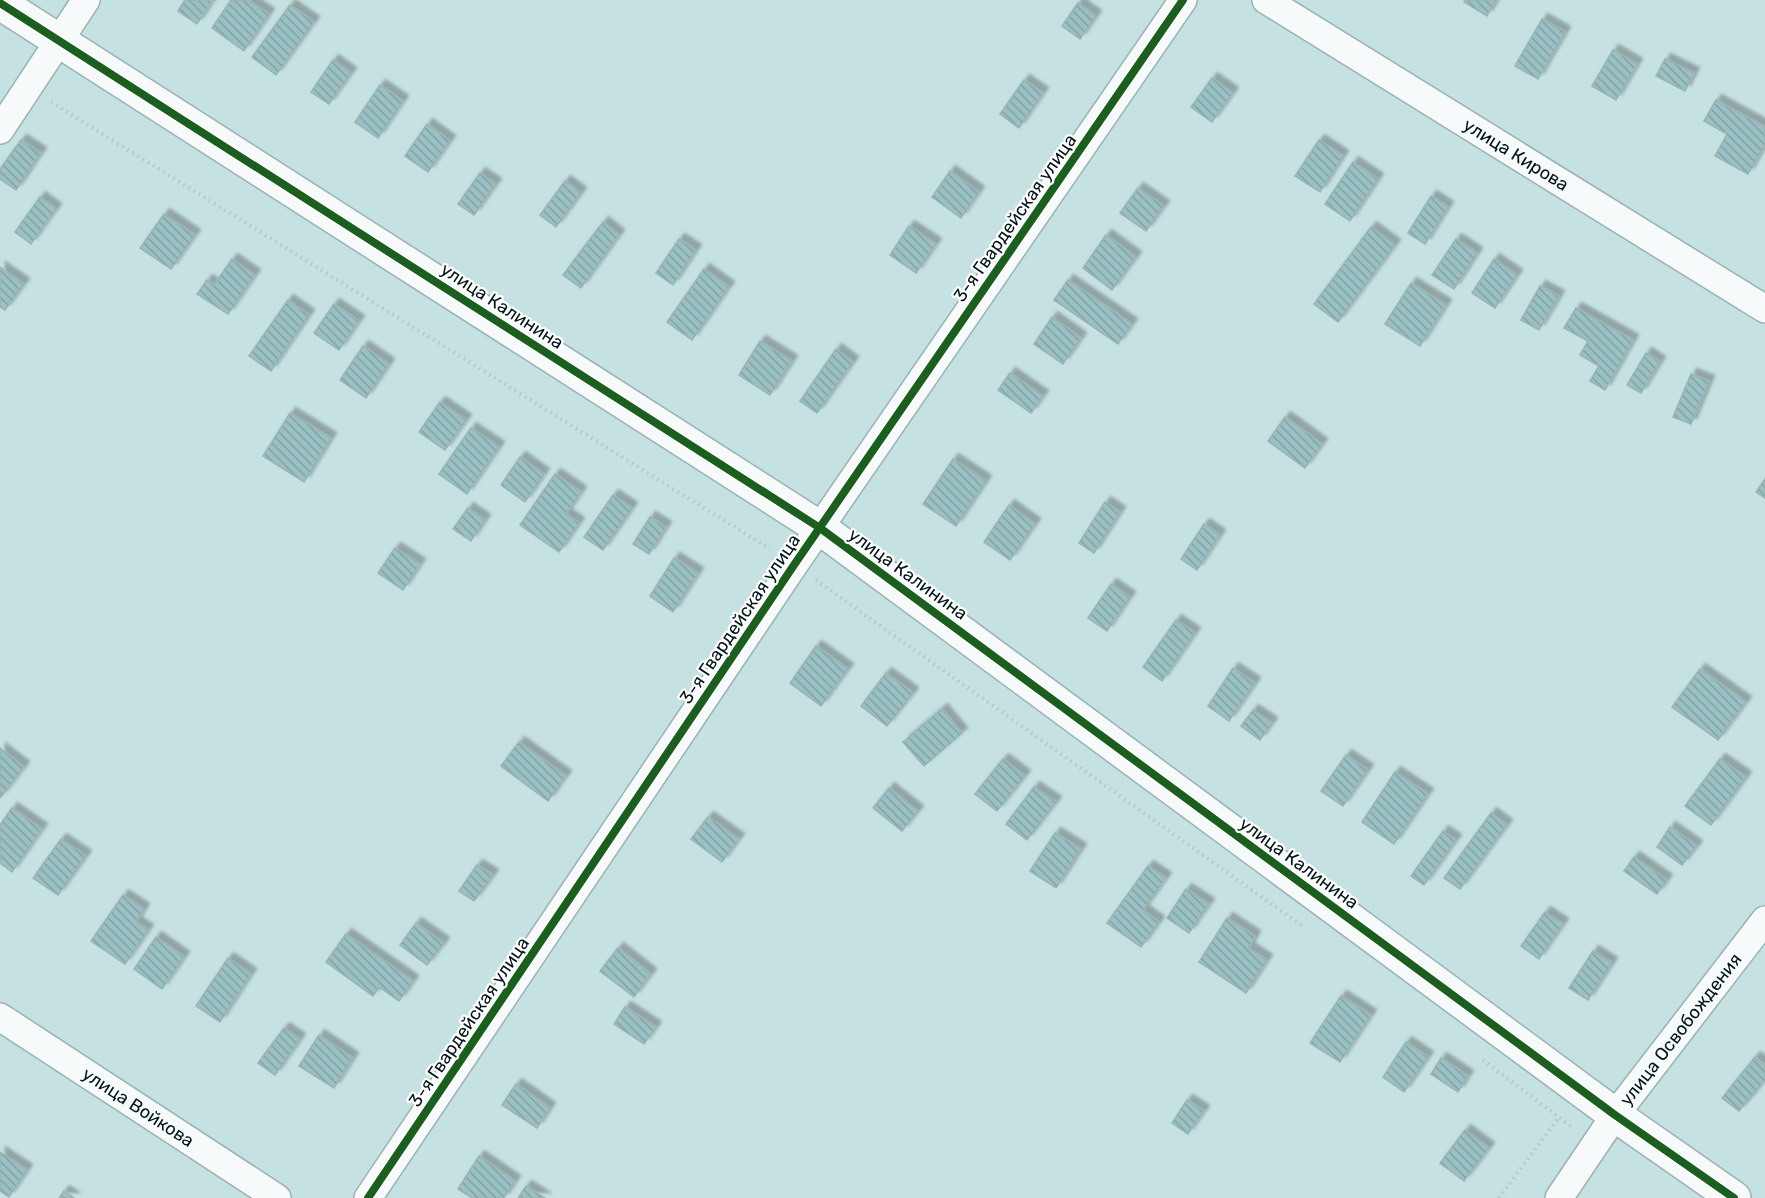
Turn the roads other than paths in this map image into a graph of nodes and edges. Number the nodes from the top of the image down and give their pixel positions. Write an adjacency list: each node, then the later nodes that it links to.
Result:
1 (86, 0): 5 (street)
2 (1183, 0): 8 (street, 3-я Гвардейская улица)
3 (1266, 0): 7 (street, улица Кирова)
4 (0, 3): 5 (street, улица Калинина)
5 (59, 40): 6 (street); 8 (street, улица Калинина)
6 (0, 130)
7 (1765, 309)
8 (820, 528): 11 (street, улица Калинина); 13 (street, 3-я Гвардейская улица)
9 (1765, 920): 11 (street, улица Освобождения)
10 (0, 1017): 12 (street, улица Войкова)
11 (1615, 1115): 14 (street, улица Освобождения); 15 (street, улица Калинина)
12 (277, 1198)
13 (368, 1198)
14 (1559, 1198)
15 (1734, 1198)

